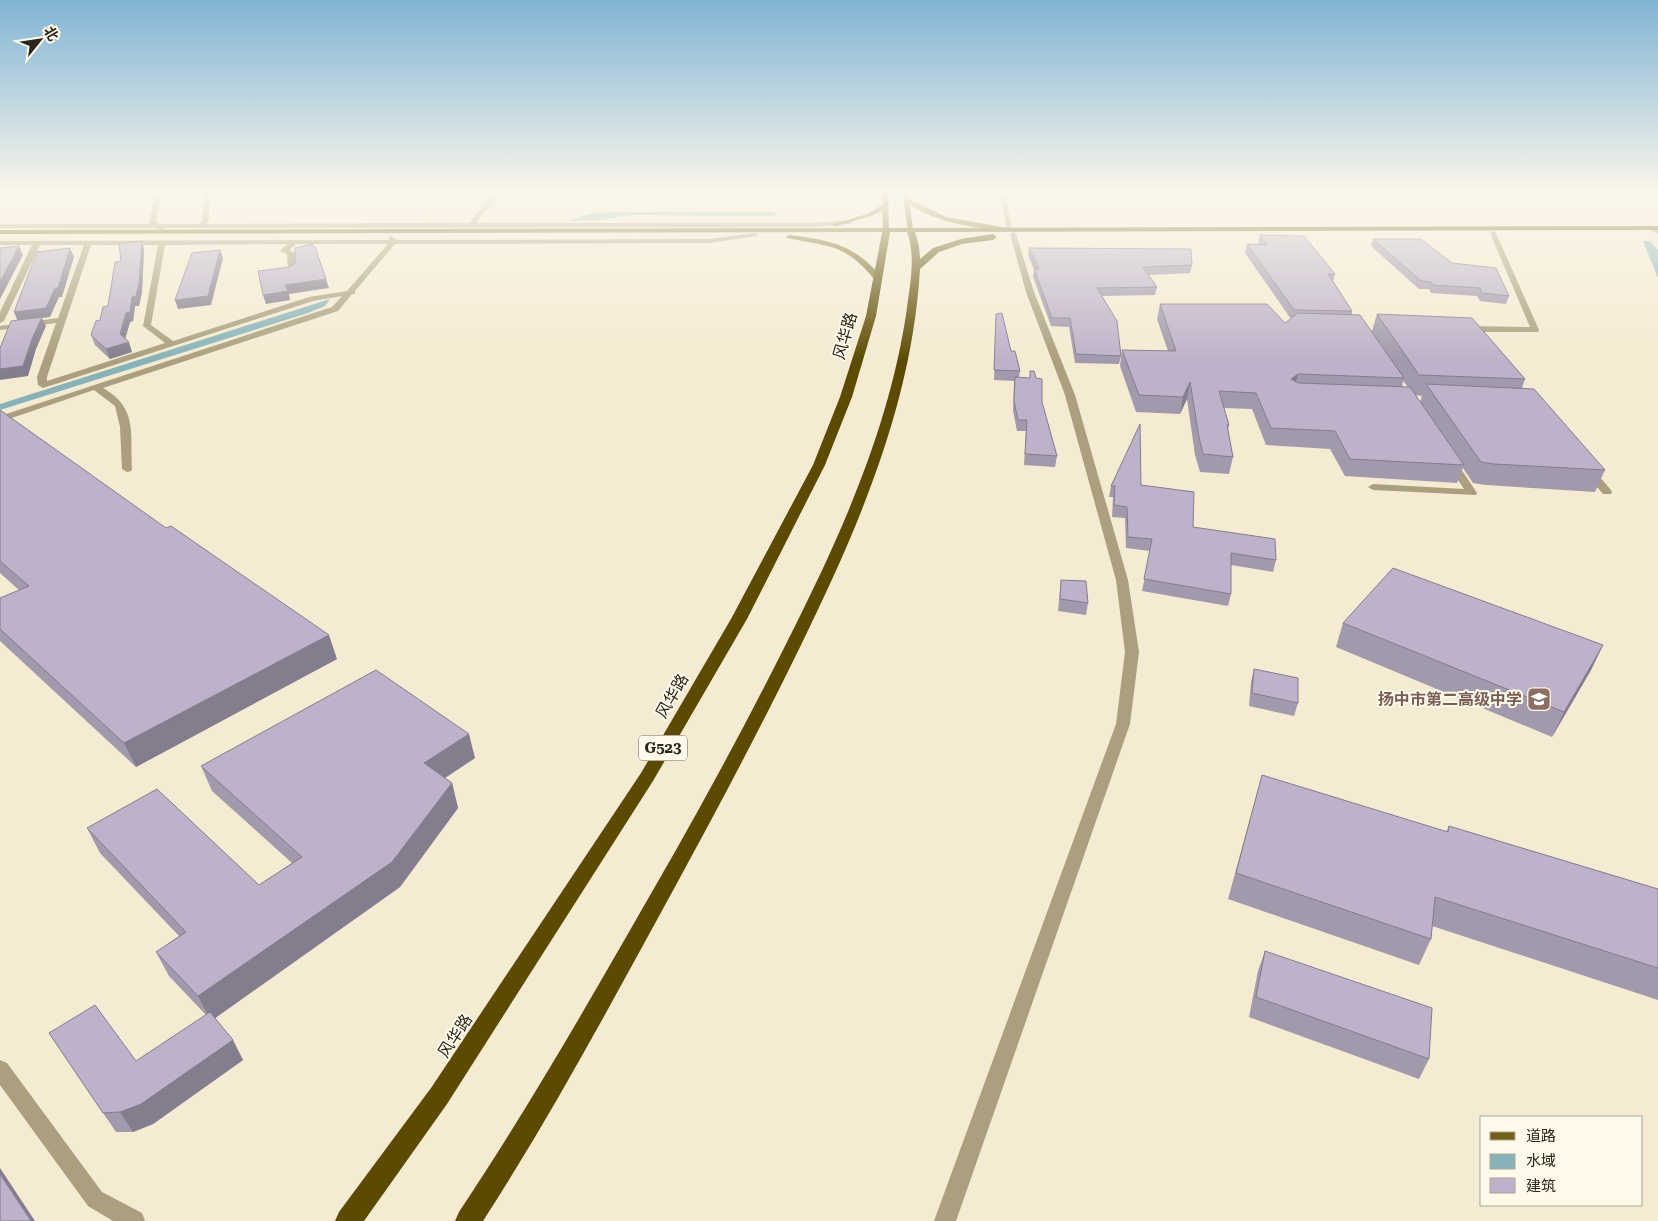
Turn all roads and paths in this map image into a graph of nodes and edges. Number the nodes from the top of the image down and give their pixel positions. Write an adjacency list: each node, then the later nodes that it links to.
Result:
1 (35, 247): 15 (street)
2 (74, 247): 13 (street)
3 (97, 247): 13 (street)
4 (161, 247): 24 (street)
5 (288, 247): 17 (street)
6 (384, 247): 19 (street)
7 (841, 247): 18 (main road)
8 (884, 247): 18 (highway, 风华路 / G523)
9 (914, 247): 16 (highway)
10 (945, 247): 16 (highway)
11 (1016, 247): 36 (street)
12 (1499, 247): 23 (street)
13 (84, 248): 20 (street)
14 (40, 257): 15 (street)
15 (31, 258): 21 (street)
16 (916, 268): 35 (highway)
17 (292, 272)
18 (878, 278): 34 (highway, 风华路 / G523)
19 (352, 292): 24 (street); 25 (street)
20 (61, 320): 22 (street); 24 (street)
21 (0, 321)
22 (0, 328)
23 (1465, 331)
24 (172, 344)
25 (95, 387): 26 (street); 29 (street)
26 (0, 419)
27 (1446, 454): 30 (street)
28 (1582, 463): 31 (street)
29 (127, 468)
30 (1373, 487)
31 (1607, 492)
32 (0, 1069): 33 (street)
33 (134, 1221)
34 (348, 1221)
35 (468, 1221)
36 (945, 1221)

